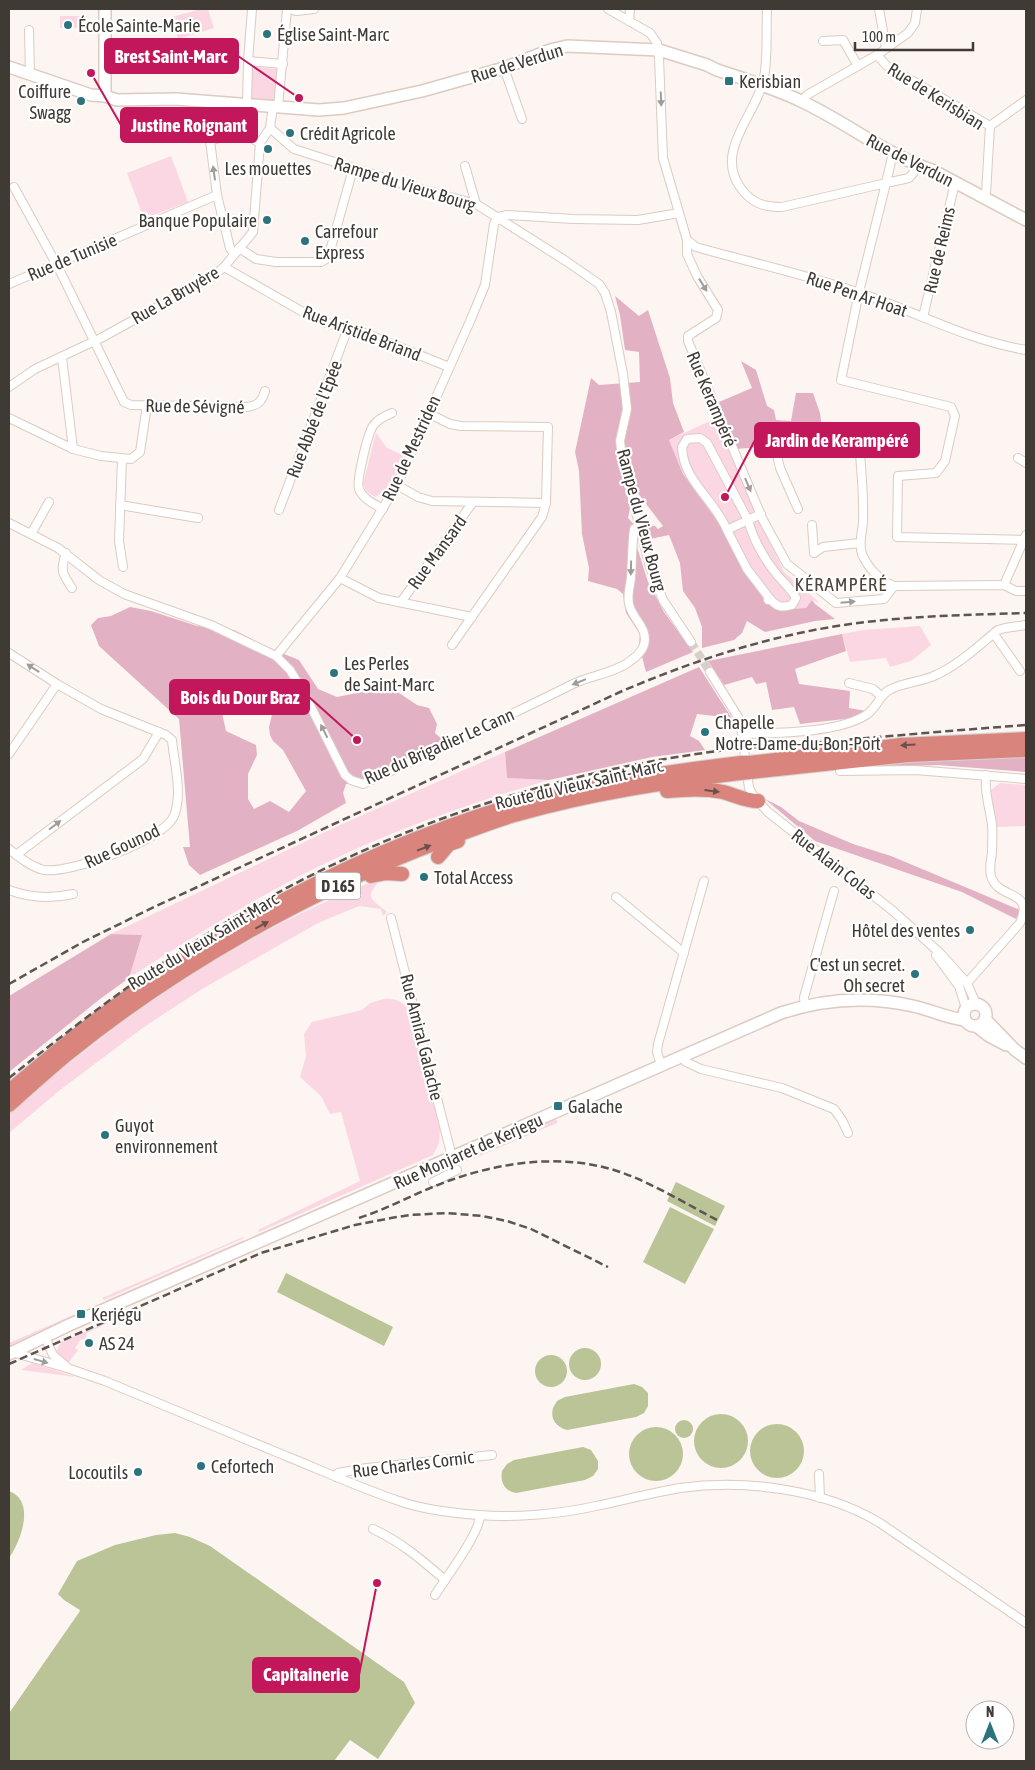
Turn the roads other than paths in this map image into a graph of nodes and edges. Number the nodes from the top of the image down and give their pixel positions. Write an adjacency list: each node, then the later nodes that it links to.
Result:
1 (106, 9): 23 (street)
2 (252, 9): 16 (street)
3 (289, 9): 4 (street); 17 (street)
4 (314, 9)
5 (608, 9): 10 (street)
6 (630, 9): 10 (street)
7 (767, 9): 22 (street)
8 (879, 9): 13 (street)
9 (917, 9): 13 (street, Rue de Kerisbian)
10 (629, 21): 14 (street)
11 (29, 30): 21 (street)
12 (824, 41): 18 (street)
13 (886, 48): 15 (street, Rue de Kerisbian)
14 (659, 50): 20 (street, Rue de Verdun); 22 (street, Rue de Verdun); 43 (street, Rue Kerampéré, one-way to 43)
15 (877, 55): 18 (street, Rue de Kerisbian); 29 (street, Rue de Kerisbian)
16 (248, 61): 17 (street); 26 (street)
17 (283, 64): 27 (street)
18 (858, 66): 25 (street, Rue de Kerisbian)
19 (9, 67): 21 (street, Rue de Verdun)
20 (504, 68): 27 (street, Rue de Verdun); 28 (street)
21 (30, 74): 23 (street, Rue de Verdun)
22 (761, 86): 25 (street, Rue de Verdun); 37 (street)
23 (105, 96): 26 (street, Rue de Verdun)
24 (1026, 100): 29 (street)
25 (802, 101): 33 (street, Rue de Verdun)
26 (242, 104): 27 (street, Rue de Verdun); 31 (street)
27 (276, 106): 30 (street)
28 (522, 119)
29 (990, 126): 41 (street, Rue de Kerisbian)
30 (270, 128): 32 (street); 36 (street, Rampe du Vieux Bourg)
31 (242, 130): 32 (street); 40 (street, one-way to 31)
32 (260, 143): 47 (street, Rue La Bruyère)
33 (893, 153): 35 (street, Rue de Verdun); 37 (street)
34 (465, 166): 42 (street)
35 (919, 166): 37 (street); 38 (street, Rue de Verdun)
36 (353, 169): 42 (street, Rampe du Vieux Bourg); 47 (street)
37 (886, 183): 51 (street)
38 (955, 183): 41 (street, Rue de Verdun); 52 (street, Rue de Reims)
39 (14, 187): 48 (street)
40 (217, 195): 47 (street); 48 (street, Rue de Tunisie)
41 (984, 198): 45 (street, Rue de Verdun)
42 (476, 204): 44 (street, Rampe du Vieux Bourg)
43 (679, 213): 44 (street); 46 (street, Rue Kerampéré)
44 (498, 217): 57 (street, Rue de Mestriden); 82 (street, Rampe du Vieux Bourg)
45 (1026, 218)
46 (687, 240): 51 (street, Rue Pen Ar Hoat); 78 (street, Rue Kerampéré, one-way to 78)
47 (236, 251): 49 (street, Rue La Bruyère)
48 (56, 264): 50 (street, Rue de Tunisie); 54 (street)
49 (224, 267): 53 (street, Rue Aristide Briand); 54 (street, Rue La Bruyère)
50 (9, 284)
51 (858, 292): 52 (street, Rue Pen Ar Hoat); 86 (street)
52 (923, 317): 55 (street, Rue Pen Ar Hoat)
53 (348, 328): 57 (street, Rue Aristide Briand); 77 (street, Rue Abbé de l'Epée)
54 (95, 340): 56 (street, Rue La Bruyère); 60 (street, Rue de Sévigné)
55 (1026, 349)
56 (62, 357): 58 (street, Rue La Bruyère); 66 (street)
57 (449, 367): 62 (street, Rue de Mestriden)
58 (9, 387)
59 (265, 391): 60 (street, Rue de Sévigné)
60 (147, 405): 67 (street)
61 (392, 413): 75 (street)
62 (428, 413): 70 (street, Rue de Mestriden); 73 (street)
63 (9, 418): 66 (street)
64 (859, 442): 65 (street); 76 (street); 87 (street)
65 (913, 442)
66 (73, 449): 67 (street)
67 (122, 458): 74 (street)
68 (1018, 458): 69 (street)
69 (1026, 463)
70 (397, 485): 72 (street); 75 (street, Rue de Mestriden)
71 (49, 502): 85 (street)
72 (473, 502): 73 (street); 95 (street, Rue Mansard)
73 (546, 503): 96 (street)
74 (120, 505): 79 (street); 89 (street)
75 (383, 509): 90 (street, Rue de Mestriden)
76 (798, 509)
77 (279, 510)
78 (761, 514): 80 (street); 92 (street, Rue Kerampéré, one-way to 92)
79 (198, 518)
80 (748, 520): 84 (street); 84 (street); 84 (street)
81 (9, 522): 85 (street, Rue du Brigadier Le Cann)
82 (639, 525): 99 (street, Rampe du Vieux Bourg); 102 (street, Rue du Brigadier Le Cann, one-way to 102)
83 (812, 525): 87 (street)
84 (727, 530)
85 (31, 534): 88 (street, Rue du Brigadier Le Cann)
86 (1025, 538): 91 (street)
87 (860, 543): 92 (street)
88 (66, 553): 93 (street); 102 (street, Rue du Brigadier Le Cann)
89 (123, 567)
90 (340, 578): 95 (street); 102 (street, Rue de Mestriden)
91 (1004, 585): 92 (street); 94 (street)
92 (894, 586)
93 (72, 588)
94 (1026, 590)
95 (401, 602): 96 (street)
96 (472, 617): 100 (street)
97 (1026, 625): 98 (street)
98 (994, 634): 104 (street); 107 (street)
99 (691, 642)
100 (452, 645)
101 (9, 653): 106 (street, one-way to 101)
102 (276, 656)
103 (710, 672): 109 (street)
104 (1020, 672)
105 (849, 683): 107 (street)
106 (57, 684): 108 (street); 112 (street)
107 (881, 696): 109 (street)
108 (159, 732): 120 (street, one-way to 108); 120 (street, Rue Gounod)
109 (742, 734): 113 (street)
110 (1026, 739): 113 (highway, Route du Vieux Saint-Marc / D 165, one-way to 113)
111 (1026, 750): 113 (highway, Route du Vieux Saint-Marc / D 165)
112 (9, 754)
113 (745, 770): 117 (street, Rue Alain Colas); 118 (highway, Route du Vieux Saint-Marc / D 165); 138 (highway, Route du Vieux Saint-Marc / D 165)
114 (840, 771): 115 (street)
115 (986, 775): 116 (street); 132 (street)
116 (1026, 778)
117 (758, 801): 118 (highway, one-way to 117); 130 (street, Rue Alain Colas)
118 (559, 804): 121 (highway); 124 (highway, Route du Vieux Saint-Marc / D 165, one-way to 118)
119 (9, 849): 120 (street, Rue Gounod)
120 (16, 855)
121 (438, 857)
122 (402, 874): 124 (highway)
123 (704, 881): 131 (street)
124 (343, 883): 139 (highway, Route du Vieux Saint-Marc / D 165, one-way to 124)
125 (9, 890): 127 (street)
126 (834, 891): 133 (street)
127 (73, 894)
128 (616, 897): 131 (street)
129 (392, 918): 141 (street, Rue Amiral Galache)
130 (928, 943): 132 (street, Rue Alain Colas); 134 (street, Rue Alain Colas)
131 (684, 953): 137 (street)
132 (966, 983): 134 (street, Rue Alain Colas)
133 (805, 1006): 134 (street, Rue Monjaret de Kerjegu); 135 (street, Rue Monjaret de Kerjegu)
134 (972, 1014): 136 (street)
135 (681, 1056): 137 (street, Rue Monjaret de Kerjegu); 140 (street)
136 (1026, 1058)
137 (661, 1065): 141 (street, Rue Monjaret de Kerjegu)
138 (9, 1090)
139 (9, 1105)
140 (848, 1133)
141 (452, 1157): 144 (street, Rue Monjaret de Kerjegu)
142 (457, 1170): 143 (street)
143 (433, 1182)
144 (44, 1337): 145 (street, Rue Monjaret de Kerjegu); 146 (street)
145 (10, 1353): 146 (street, one-way to 146)
146 (70, 1369): 149 (street)
147 (492, 1455): 149 (street, Rue Charles Cornic)
148 (819, 1474): 150 (street)
149 (336, 1477): 151 (street)
150 (820, 1498): 151 (street); 155 (street)
151 (480, 1516): 153 (street)
152 (374, 1529): 153 (street)
153 (445, 1580): 154 (street)
154 (435, 1595)
155 (1026, 1623)

